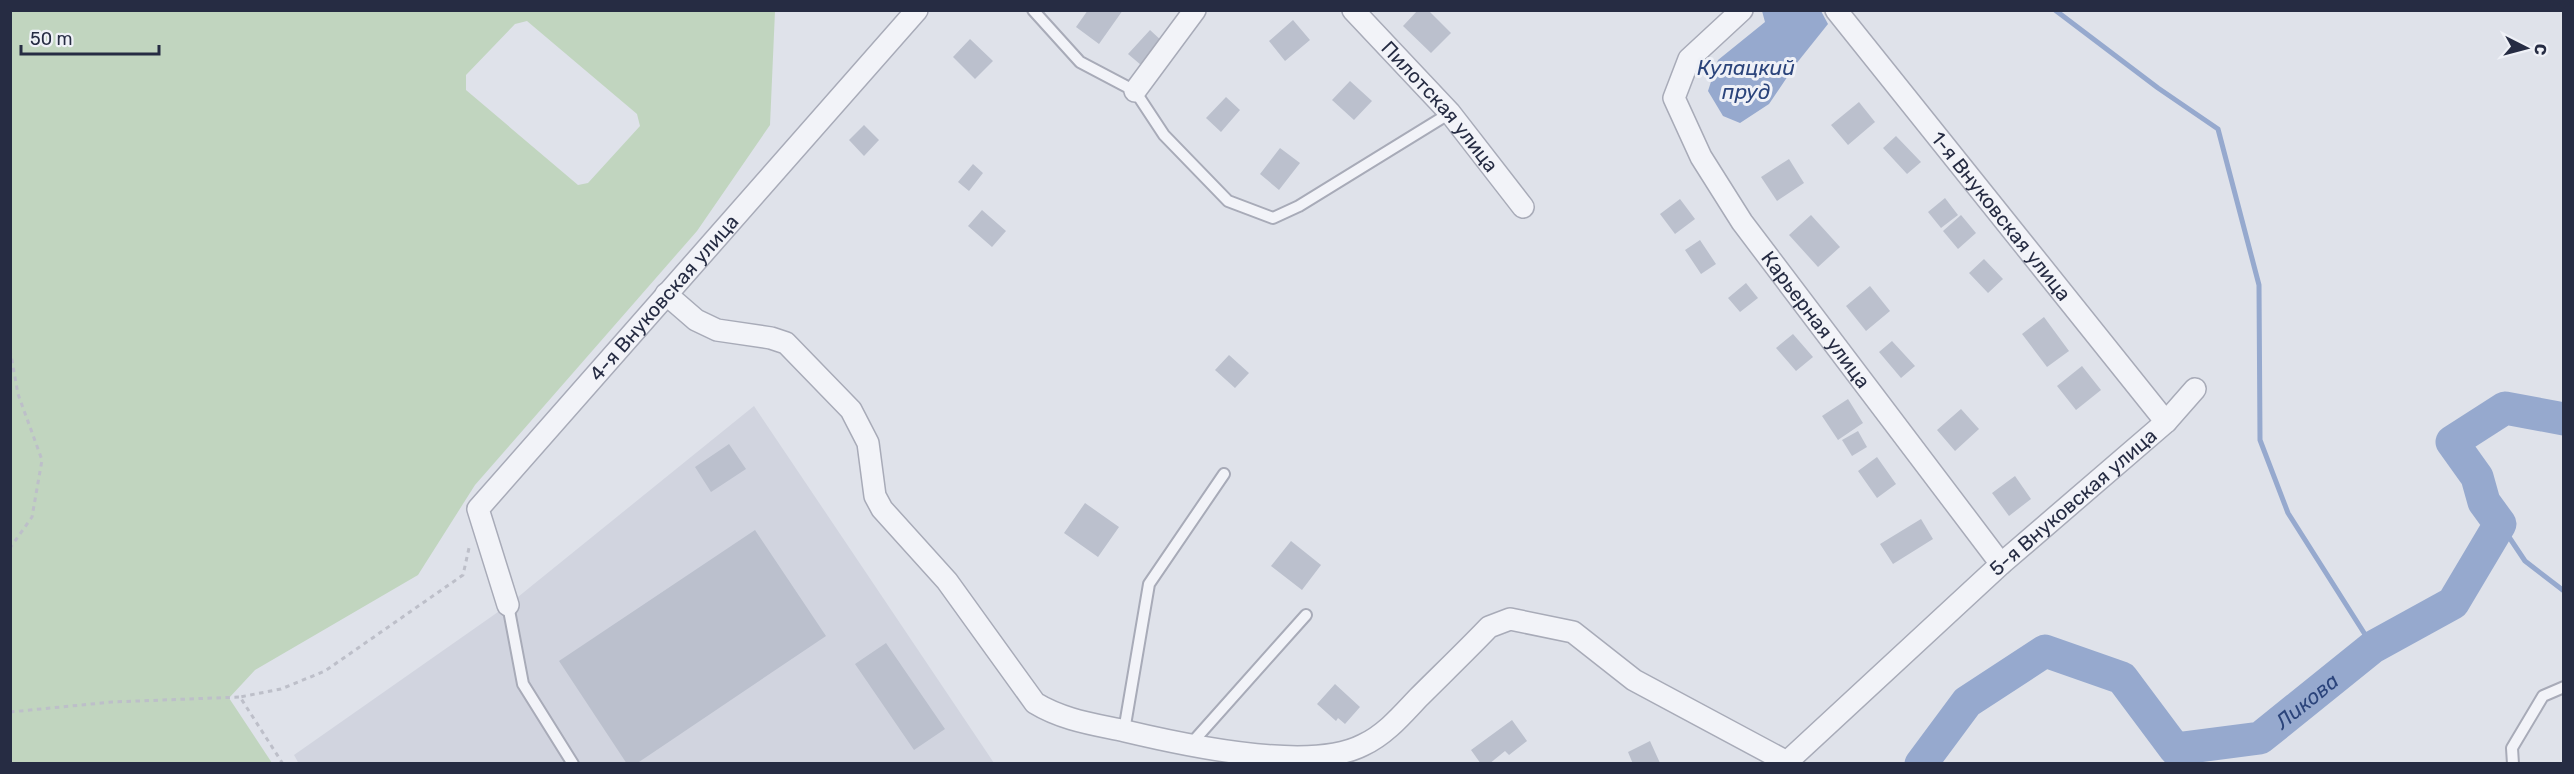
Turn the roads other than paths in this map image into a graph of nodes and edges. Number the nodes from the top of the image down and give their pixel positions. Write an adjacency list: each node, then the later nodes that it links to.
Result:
1 (917, 10): 10 (street, 4-я Внуковская улица)
2 (1034, 10): 7 (lane)
3 (1195, 10): 7 (street)
4 (1353, 10): 8 (street, Пилотская улица)
5 (1742, 10): 14 (street, Карьерная улица)
6 (1836, 10): 12 (street, 1-я Внуковская улица)
7 (1135, 91): 8 (lane)
8 (1450, 113): 9 (street, Пилотская улица)
9 (1523, 207)
10 (666, 294): 15 (street, 4-я Внуковская улица); 18 (street)
11 (2195, 389): 12 (street, 5-я Внуковская улица)
12 (2166, 423): 14 (street, 5-я Внуковская улица)
13 (1224, 474): 18 (lane)
14 (2001, 564): 19 (street, 5-я Внуковская улица)
15 (507, 605): 20 (lane)
16 (1306, 615): 19 (lane)
17 (2564, 687): 21 (lane)
18 (1124, 731): 19 (street)
19 (1190, 745)
20 (573, 764)
21 (2513, 764)

